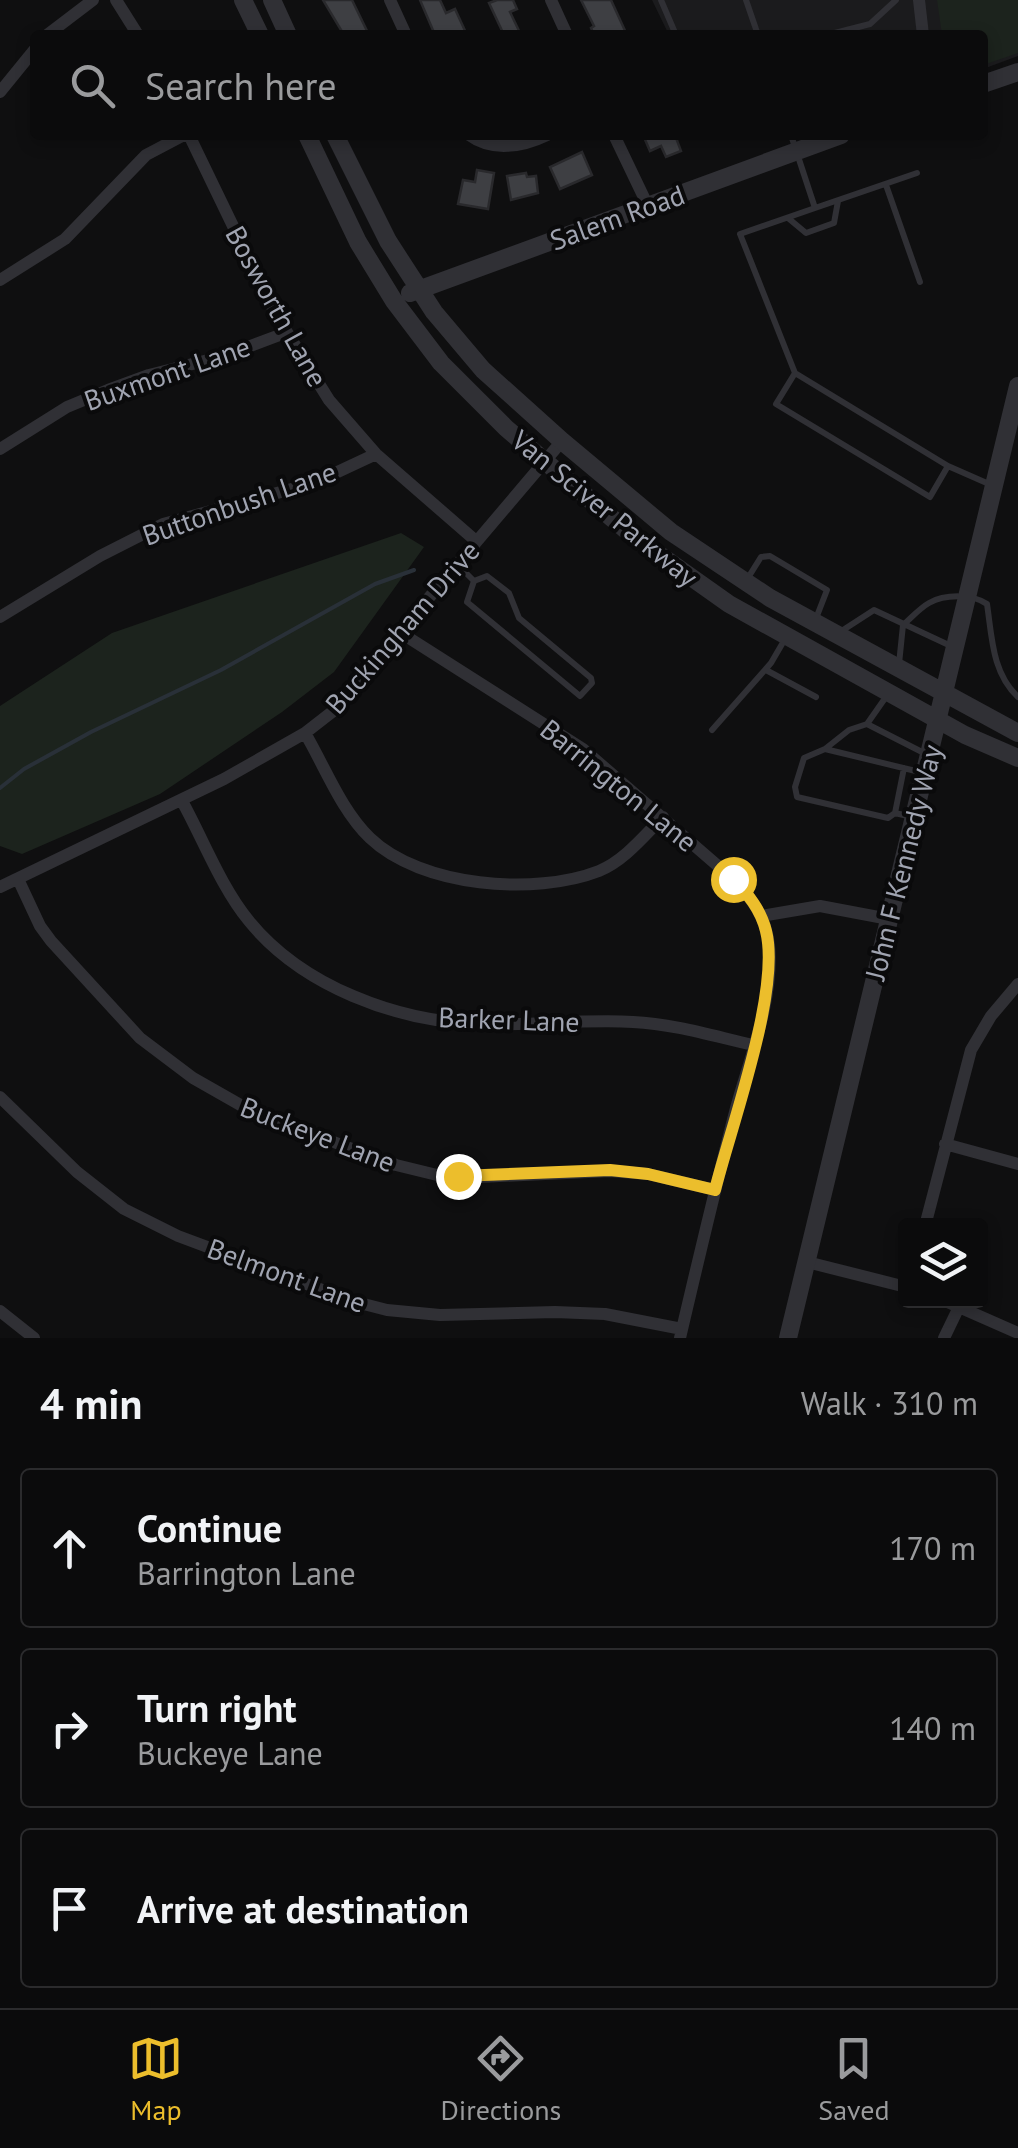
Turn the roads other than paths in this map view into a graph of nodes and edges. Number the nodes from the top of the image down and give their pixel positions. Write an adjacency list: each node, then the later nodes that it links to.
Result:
1 (93, 0): 11 (street)
2 (116, 0): 12 (street)
3 (244, 0): 13 (street)
4 (272, 0): 14 (street)
5 (390, 0): 15 (street)
6 (551, 0): 16 (street)
7 (660, 0): 17 (lane)
8 (746, 0): 18 (lane)
9 (896, 0): 19 (lane)
10 (919, 0): 20 (street)
11 (54, 30)
12 (135, 30)
13 (258, 30)
14 (286, 30)
15 (404, 30)
16 (566, 30)
17 (674, 30)
18 (756, 30)
19 (847, 30)
20 (923, 30)
21 (30, 54): 24 (street)
22 (1014, 74): 23 (street)
23 (988, 82)
24 (0, 92)
25 (176, 140): 39 (street)
26 (189, 140): 43 (street, Bosworth Lane)
27 (310, 140): 42 (street, Van Sciver Parkway)
28 (338, 140): 41 (street, Van Sciver Parkway)
29 (476, 140): 30 (street)
30 (536, 140)
31 (616, 140): 36 (street)
32 (794, 143): 36 (street, Salem Road); 37 (lane)
33 (917, 173): 34 (lane)
34 (886, 185): 35 (lane); 40 (lane)
35 (838, 202): 37 (lane); 38 (lane)
36 (648, 206): 41 (street, Salem Road)
37 (815, 208): 38 (lane)
38 (787, 218): 44 (lane)
39 (0, 280)
40 (920, 282)
41 (419, 288): 42 (street, Salem Road); 46 (street, Van Sciver Parkway)
42 (394, 301): 49 (street, Van Sciver Parkway)
43 (285, 332): 47 (street, Buxmont Lane); 48 (street, Bosworth Lane)
44 (794, 373): 50 (lane); 50 (lane)
45 (1018, 386): 51 (street, John F Kennedy Way)
46 (562, 441): 49 (street, Buckingham Drive); 55 (street, Van Sciver Parkway)
47 (0, 449)
48 (376, 454): 52 (street, Bosworth Lane); 57 (street, Buttonbush Lane)
49 (544, 460): 52 (street, Buckingham Drive); 62 (street, Van Sciver Parkway)
50 (948, 466): 51 (lane)
51 (994, 486): 56 (street, John F Kennedy Way)
52 (476, 542): 53 (street, Buckingham Drive)
53 (456, 564): 54 (lane); 60 (street, Buckingham Drive)
54 (474, 581): 54 (lane)
55 (745, 582): 58 (street, Van Sciver Parkway); 58 (lane)
56 (967, 596): 59 (lane); 63 (street, John F Kennedy Way); 69 (lane)
57 (0, 617)
58 (814, 624): 61 (street, Van Sciver Parkway)
59 (902, 625): 61 (lane); 63 (lane); 65 (lane)
60 (398, 631): 73 (street, Buckingham Drive); 81 (street, Barrington Lane)
61 (835, 635): 65 (street, Van Sciver Parkway)
62 (786, 638): 64 (lane); 66 (street, Van Sciver Parkway)
63 (955, 647): 67 (street, John F Kennedy Way)
64 (766, 670): 68 (lane); 72 (lane)
65 (898, 670): 67 (street, Van Sciver Parkway)
66 (888, 694): 70 (street, Van Sciver Parkway); 71 (lane)
67 (943, 694): 70 (street, John F Kennedy Way); 74 (street, Van Sciver Parkway)
68 (816, 697)
69 (1018, 697)
70 (938, 720): 76 (street, Van Sciver Parkway); 77 (street, John F Kennedy Way)
71 (867, 724): 75 (lane); 77 (lane)
72 (712, 730)
73 (305, 732): 79 (street, Buckingham Drive); 81 (street)
74 (1018, 734)
75 (825, 749): 78 (lane); 80 (lane)
76 (1018, 758)
77 (928, 764): 78 (lane); 82 (street, John F Kennedy Way)
78 (904, 768): 80 (lane)
79 (182, 800): 83 (street, Buckingham Drive); 88 (street, Barker Lane)
80 (895, 813): 82 (lane)
81 (663, 816): 85 (street, Barrington Lane)
82 (915, 818): 86 (street, John F Kennedy Way)
83 (18, 879): 84 (street, Buckingham Drive); 92 (street, Buckeye Lane)
84 (0, 887)
85 (761, 916): 86 (street); 88 (street)
86 (889, 918): 94 (street, John F Kennedy Way)
87 (1017, 987): 90 (street)
88 (753, 1045): 92 (street)
89 (0, 1097): 99 (street, Belmont Lane)
90 (945, 1144): 91 (street); 93 (street)
91 (1018, 1164)
92 (715, 1190): 99 (street)
93 (927, 1218)
94 (808, 1262): 95 (street); 101 (street, John F Kennedy Way)
95 (898, 1284)
96 (958, 1309): 98 (street); 102 (street)
97 (0, 1311): 100 (street)
98 (1018, 1333)
99 (681, 1334)
100 (34, 1338)
101 (788, 1338)
102 (944, 1338)

